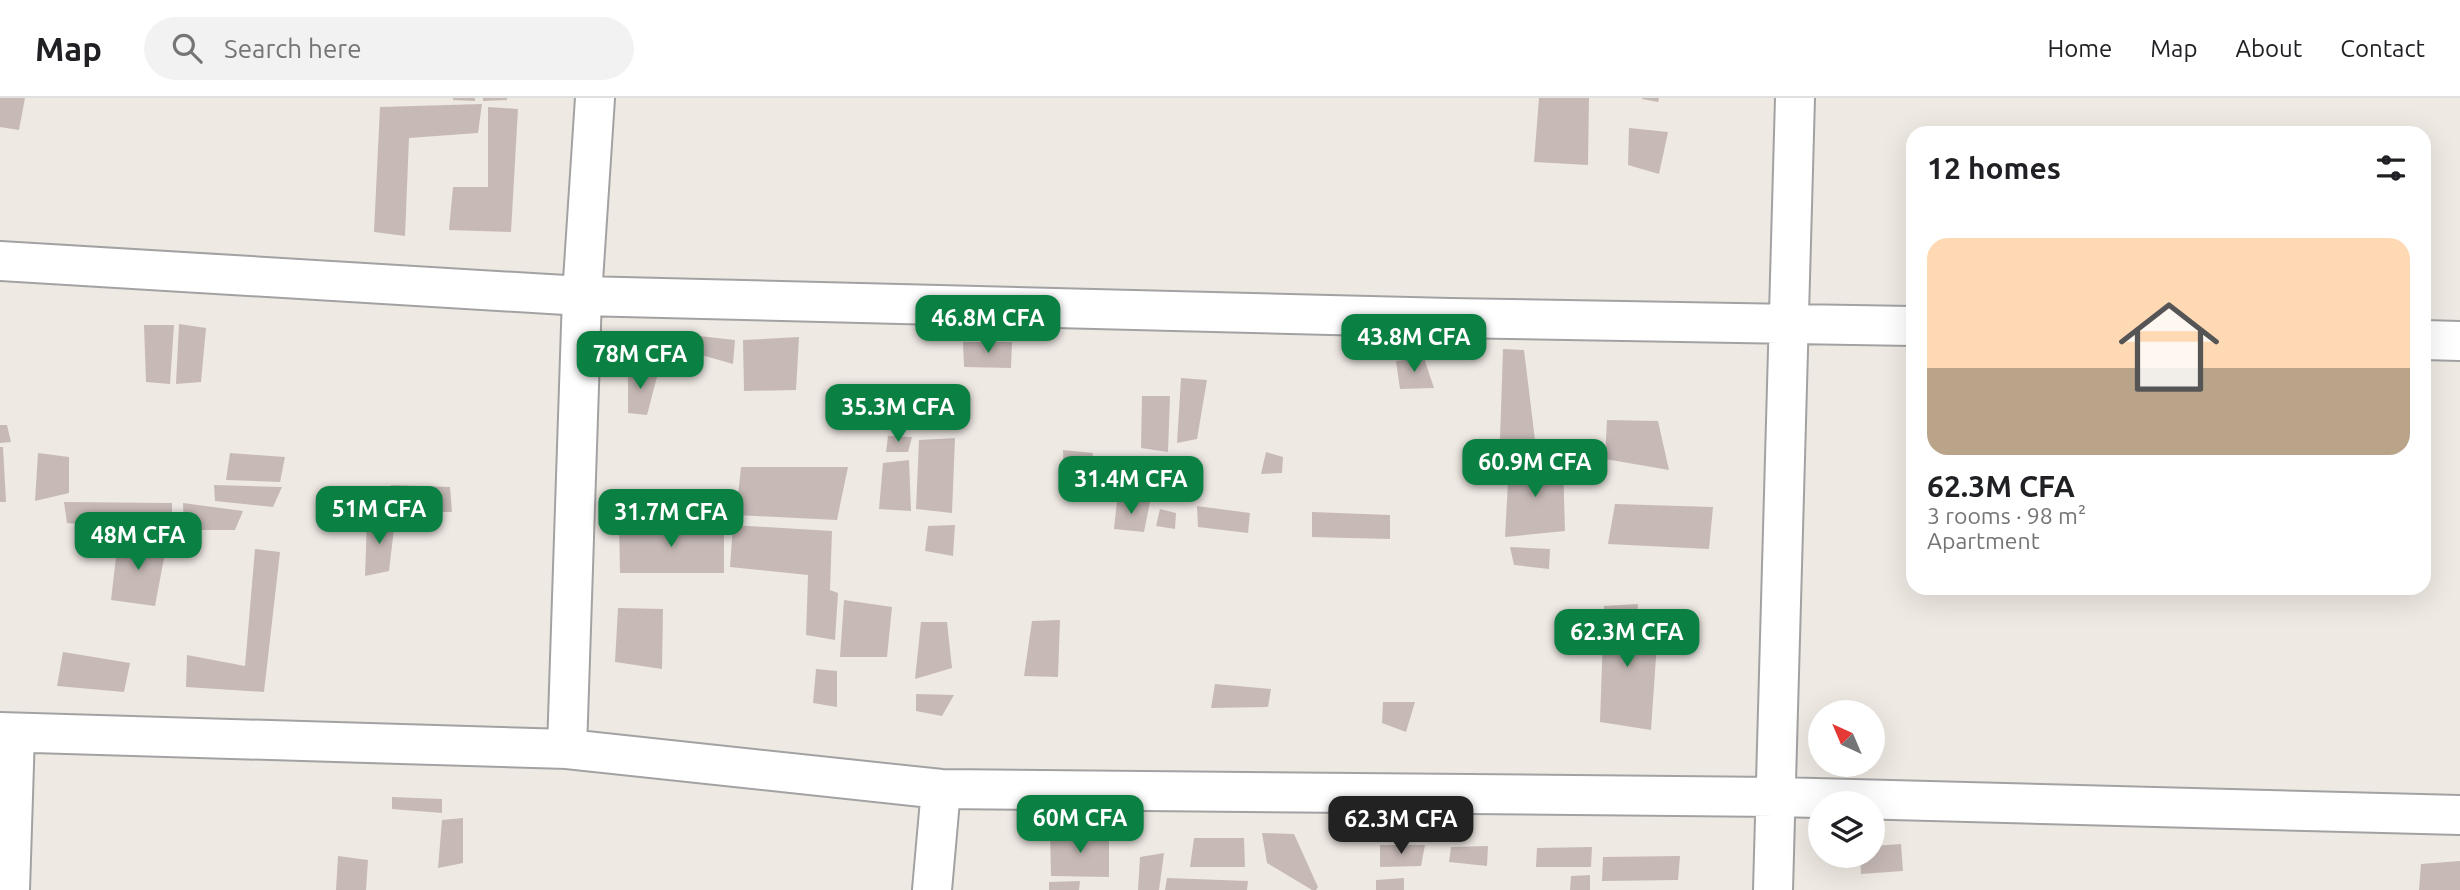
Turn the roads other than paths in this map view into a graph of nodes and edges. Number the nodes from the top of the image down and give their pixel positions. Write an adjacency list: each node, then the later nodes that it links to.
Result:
1 (595, 98): 4 (street)
2 (1795, 98): 5 (street)
3 (0, 261): 4 (street)
4 (582, 296): 5 (street); 10 (street)
5 (1788, 323): 6 (street); 12 (street)
6 (1906, 326)
7 (2431, 340): 8 (street)
8 (2460, 341)
9 (8, 733): 10 (street); 14 (street)
10 (567, 749): 11 (street)
11 (941, 789): 12 (street); 15 (street)
12 (1776, 797): 13 (street); 16 (street)
13 (2460, 815)
14 (10, 890)
15 (932, 890)
16 (1773, 890)

